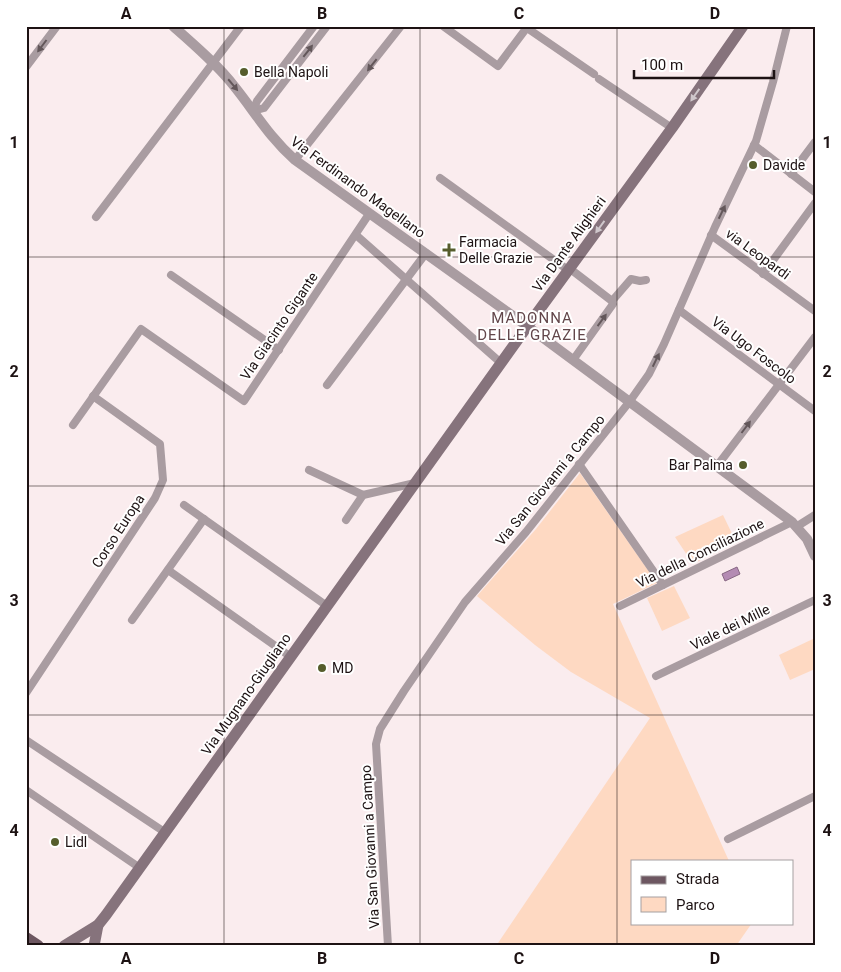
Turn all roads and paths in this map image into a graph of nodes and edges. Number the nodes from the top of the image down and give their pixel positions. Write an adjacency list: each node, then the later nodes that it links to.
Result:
1 (57, 26): 12 (street, one-way to 12)
2 (173, 26): 11 (street, Via Ferdinando Magellano)
3 (241, 26): 11 (street)
4 (314, 26): 13 (street)
5 (327, 26): 13 (street, one-way to 5)
6 (402, 26): 17 (street, one-way to 17)
7 (443, 26): 10 (street)
8 (743, 26): 14 (main road, Via Dante Alighieri, one-way to 14)
9 (787, 26): 16 (street, Via San Giovanni a Campo)
10 (528, 27): 14 (street)
11 (214, 63): 13 (street, Via Ferdinando Magellano, one-way to 13); 23 (street)
12 (26, 67)
13 (252, 111): 17 (street, Via Ferdinando Magellano)
14 (672, 128): 27 (main road, Via Dante Alighieri, one-way to 27)
15 (815, 142): 18 (street)
16 (754, 145): 18 (street); 25 (street, Via San Giovanni a Campo, one-way to 16)
17 (295, 160): 22 (street, Via Ferdinando Magellano)
18 (792, 174): 20 (street)
19 (440, 178): 27 (street)
20 (815, 192)
21 (815, 203): 28 (street)
22 (370, 214): 24 (street, Via Giacinto Gigante); 26 (street, Via Ferdinando Magellano)
23 (96, 217)
24 (356, 235): 30 (street); 37 (street, Via Giacinto Gigante)
25 (711, 236): 28 (street, via Leopardi); 33 (street, Via San Giovanni a Campo)
26 (426, 252): 30 (street); 35 (street, Via Ferdinando Magellano)
27 (569, 269): 32 (street); 35 (main road, Via Dante Alighieri)
28 (763, 274): 34 (street, via Leopardi)
29 (171, 275): 37 (street)
30 (406, 279): 39 (street); 41 (street)
31 (646, 280): 32 (street)
32 (612, 301): 38 (street, one-way to 32)
33 (679, 310): 40 (street, Via Ugo Foscolo); 43 (street, Via San Giovanni a Campo, one-way to 33)
34 (815, 311)
35 (527, 326): 38 (street, Via Ferdinando Magellano); 39 (main road, Via Dante Alighieri)
36 (815, 337): 40 (street)
37 (279, 350): 42 (street, Via Giacinto Gigante)
38 (573, 360): 43 (street, Via Ferdinando Magellano)
39 (501, 363): 49 (main road, Via Dante Alighieri)
40 (779, 384): 44 (street, Via Ugo Foscolo); 47 (street, one-way to 40)
41 (326, 385)
42 (93, 396): 45 (street, Via Giacinto Gigante); 65 (street, Corso Europa)
43 (630, 401): 46 (street, Via San Giovanni a Campo); 47 (street, Via Ferdinando Magellano)
44 (815, 411)
45 (73, 425)
46 (579, 464): 58 (street); 77 (street, Via San Giovanni a Campo)
47 (717, 466): 55 (street, Via Ferdinando Magellano)
48 (309, 470): 50 (street)
49 (417, 481): 50 (street); 60 (main road, Via Mugnano-Giugliano)
50 (363, 495): 54 (street)
51 (184, 505): 53 (street)
52 (815, 514): 55 (street, Via della Conciliazione)
53 (204, 518): 57 (street); 60 (street)
54 (346, 520)
55 (794, 524): 56 (street, Via Ferdinando Magellano); 58 (street, Via della Conciliazione)
56 (815, 556)
57 (168, 570): 62 (street); 63 (street)
58 (663, 585): 61 (street, Via della Conciliazione)
59 (815, 600): 64 (street, Viale dei Mille)
60 (327, 606): 63 (main road, Via Mugnano-Giugliano)
61 (620, 606)
62 (132, 620)
63 (291, 657): 69 (main road, Via Mugnano-Giugliano)
64 (656, 676)
65 (26, 693)
66 (26, 740): 69 (street)
67 (26, 790): 71 (street)
68 (815, 796): 70 (street)
69 (166, 833): 71 (main road, Via Mugnano-Giugliano)
70 (728, 838)
71 (140, 868): 72 (main road, Via Mugnano-Giugliano)
72 (98, 925): 75 (main road, Via Mugnano-Giugliano); 76 (main road, Via Mugnano-Giugliano)
73 (26, 938): 74 (main road)
74 (38, 946)
75 (64, 946)
76 (94, 946)
77 (388, 946)

